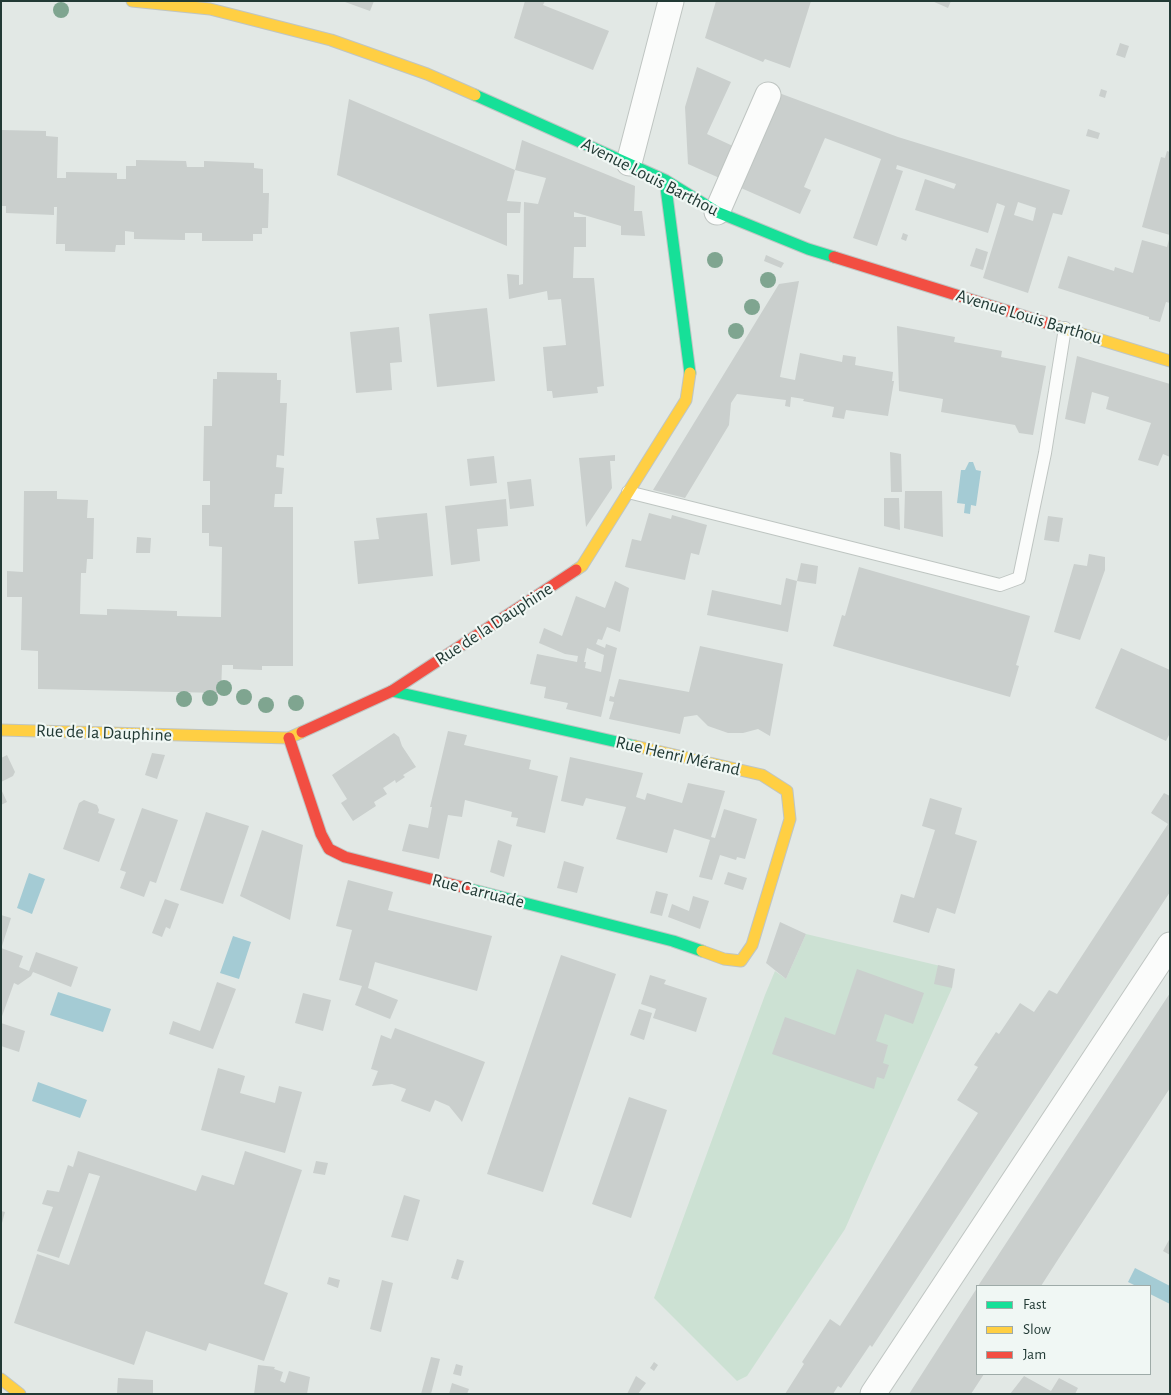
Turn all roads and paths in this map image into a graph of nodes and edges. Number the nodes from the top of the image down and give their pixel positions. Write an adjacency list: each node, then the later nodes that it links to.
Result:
1 (132, 1): 4 (street, Avenue Louis Barthou)
2 (671, 1): 4 (street)
3 (768, 95): 6 (street)
4 (629, 163): 5 (street, Avenue Louis Barthou)
5 (665, 180): 6 (street, Avenue Louis Barthou); 9 (street, Rue de la Dauphine)
6 (717, 212): 7 (street, Avenue Louis Barthou)
7 (1065, 328): 8 (street, Avenue Louis Barthou); 9 (lane)
8 (1170, 361)
9 (628, 492): 10 (street, Rue de la Dauphine)
10 (392, 691): 12 (street, Rue de la Dauphine); 14 (street, Rue Henri Mérand)
11 (1, 730): 12 (street, Rue de la Dauphine)
12 (289, 738): 14 (street, Rue Carruade)
13 (1170, 944): 17 (street)
14 (741, 961)
15 (1, 1379): 16 (street)
16 (20, 1394)
17 (873, 1394)

